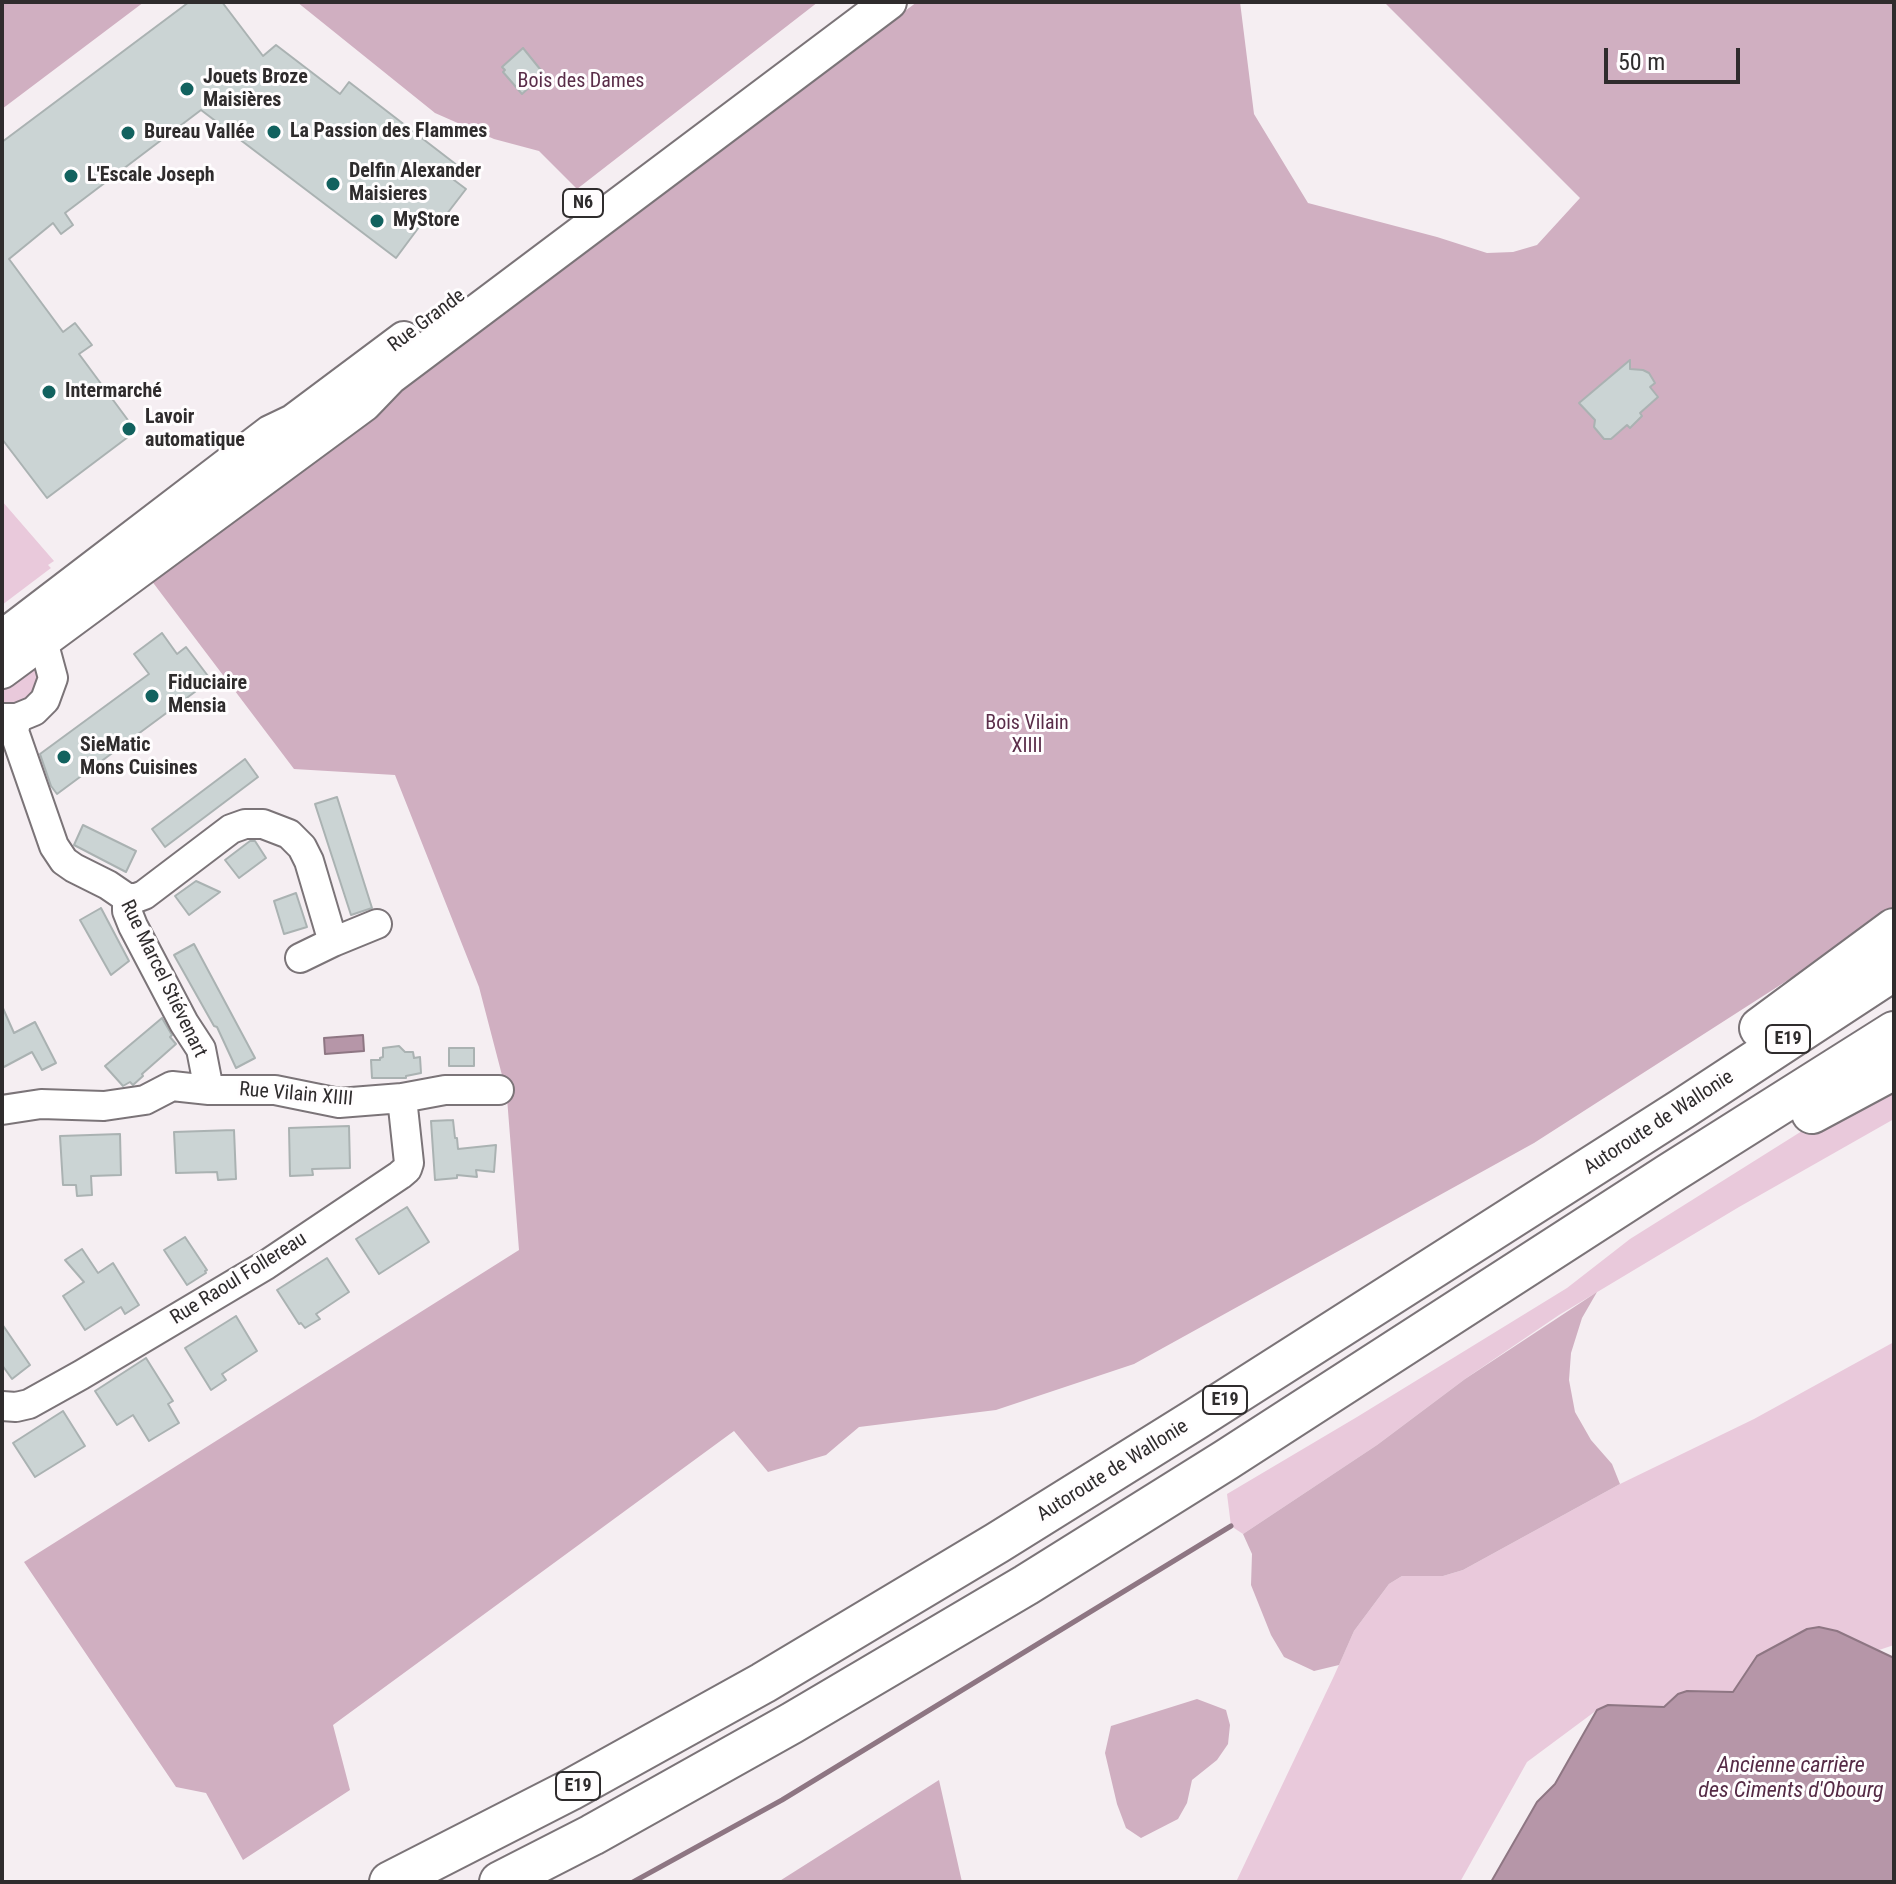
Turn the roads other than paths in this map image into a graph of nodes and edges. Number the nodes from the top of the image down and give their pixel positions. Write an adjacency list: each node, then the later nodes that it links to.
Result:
1 (851, 2): 3 (main road, Rue Grande / N6)
2 (889, 2): 4 (main road, Rue Grande / N6)
3 (2, 638)
4 (43, 641): 5 (main road, Rue Grande / N6); 6 (street)
5 (2, 671)
6 (9, 718): 7 (street, Rue Marcel Stiévenart)
7 (127, 898): 10 (street); 15 (street, Rue Marcel Stiévenart)
8 (377, 924): 10 (street)
9 (1894, 929): 18 (highway)
10 (333, 942): 11 (street)
11 (300, 958)
12 (1894, 970): 18 (highway, Autoroute de Wallonie / E19)
13 (1894, 1032): 20 (highway, E19)
14 (1894, 1069): 20 (highway)
15 (209, 1090): 17 (street, Rue Vilain XIIII); 19 (street, Rue Vilain XIIII)
16 (499, 1090): 17 (street, Rue Vilain XIIII)
17 (402, 1098): 21 (street, Rue Raoul Follereau)
18 (1682, 1109): 22 (highway, Autoroute de Wallonie / E19)
19 (2, 1110)
20 (1669, 1174): 23 (highway, E19)
21 (2, 1406)
22 (390, 1882)
23 (500, 1882)

